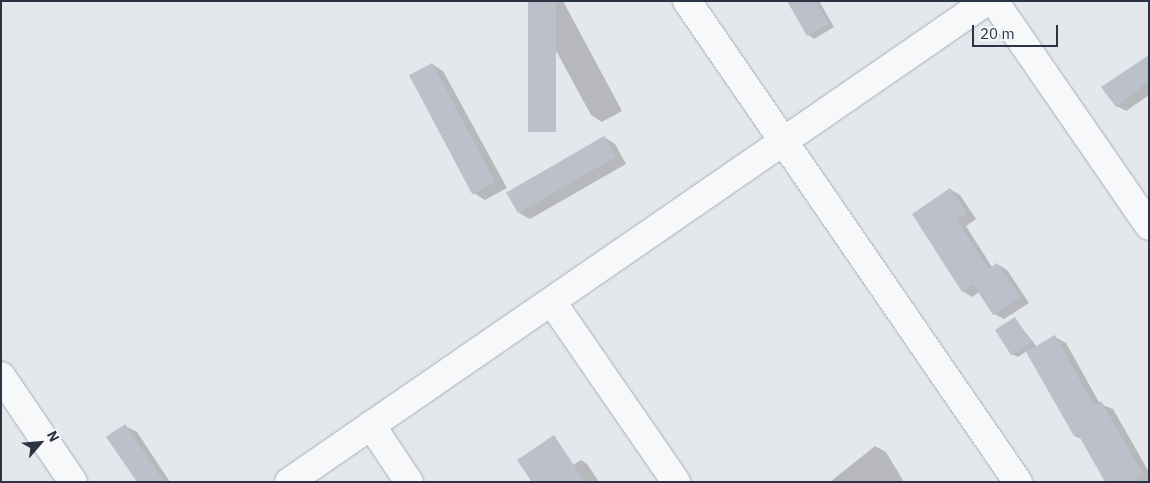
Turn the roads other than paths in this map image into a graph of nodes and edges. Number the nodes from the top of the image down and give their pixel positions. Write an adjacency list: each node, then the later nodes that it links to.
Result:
1 (687, 1): 4 (street)
2 (987, 1): 4 (street)
3 (994, 1): 5 (street)
4 (784, 141): 6 (street); 13 (street)
5 (1149, 226)
6 (552, 302): 8 (street); 12 (street)
7 (1, 376): 9 (street)
8 (371, 425): 10 (street); 11 (street)
9 (73, 482)
10 (289, 482)
11 (410, 482)
12 (676, 482)
13 (1018, 482)

